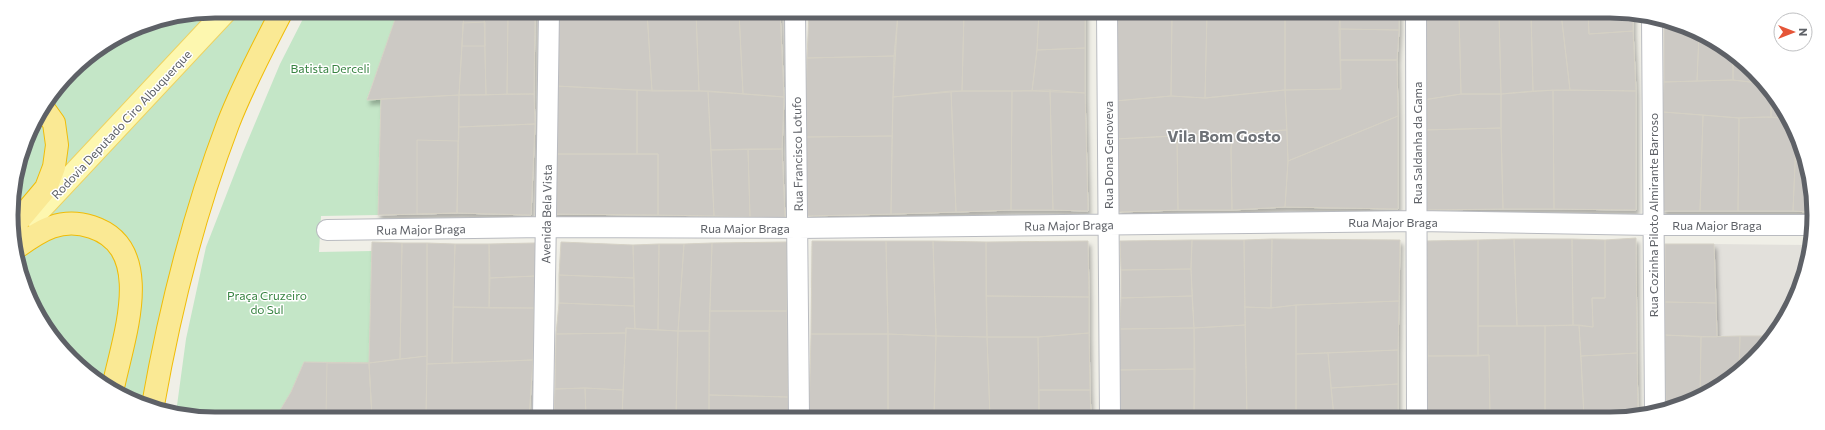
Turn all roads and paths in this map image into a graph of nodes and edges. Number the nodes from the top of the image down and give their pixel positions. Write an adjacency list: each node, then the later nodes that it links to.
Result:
1 (220, 18): 17 (main road, Rodovia Deputado Ciro Albuquerque)
2 (278, 18): 20 (highway)
3 (549, 18): 14 (street, Avenida Bela Vista)
4 (795, 18): 15 (street, Rua Francisco Lotufo)
5 (1107, 18): 11 (street, Rua Dona Genoveva)
6 (1416, 18): 10 (street, Rua Saldanha da Gama)
7 (1652, 23): 12 (street, Rua Cozinha Piloto Almirante Barroso)
8 (46, 112): 9 (highway)
9 (18, 221)
10 (1417, 221): 11 (street, Rua Major Braga); 12 (street, Rua Major Braga); 25 (street, Rua Saldanha da Gama)
11 (1109, 224): 15 (street, Rua Major Braga); 24 (street, Rua Dona Genoveva)
12 (1653, 225): 13 (street, Rua Major Braga); 21 (street, Rua Cozinha Piloto Almirante Barroso)
13 (1807, 225)
14 (545, 227): 15 (street, Rua Major Braga); 16 (street, Rua Major Braga); 22 (street, Avenida Bela Vista)
15 (798, 228): 23 (street, Rua Francisco Lotufo)
16 (327, 230)
17 (19, 231)
18 (21, 245): 19 (highway)
19 (113, 384)
20 (153, 402)
21 (1655, 406)
22 (544, 412)
23 (799, 412)
24 (1110, 412)
25 (1417, 412)

